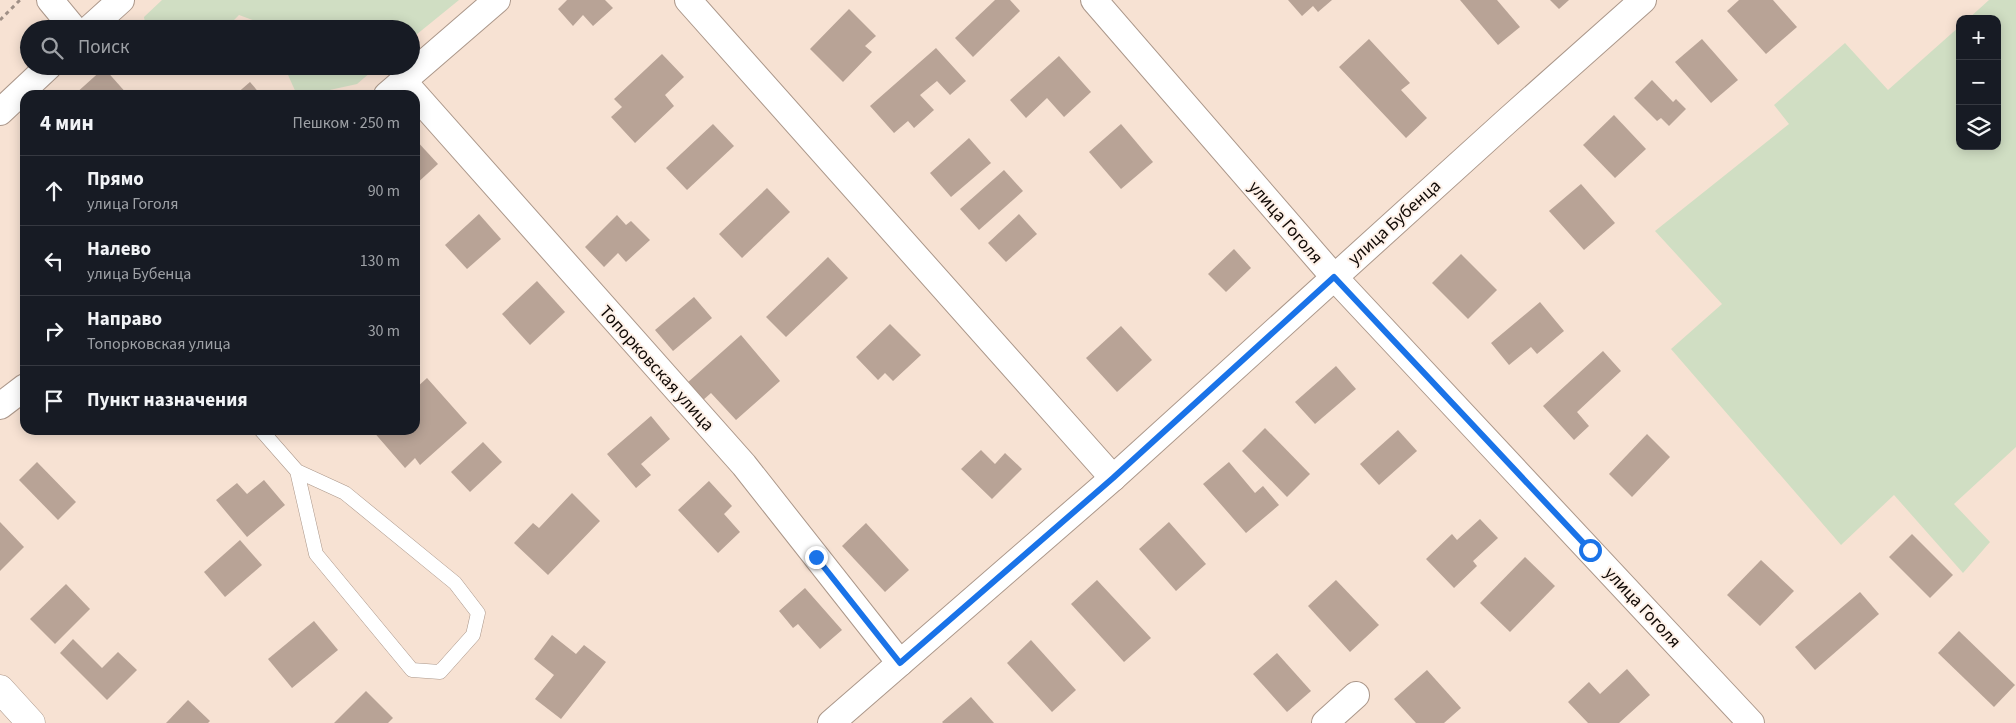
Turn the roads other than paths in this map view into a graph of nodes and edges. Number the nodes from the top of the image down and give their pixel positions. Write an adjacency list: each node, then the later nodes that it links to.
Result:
1 (50, 0): 7 (street)
2 (121, 0): 8 (street)
3 (497, 0): 9 (street, Топорковская улица)
4 (688, 0): 22 (street)
5 (1094, 0): 17 (street, улица Гоголя)
6 (1643, 0): 17 (street, улица Бубенца)
7 (67, 20)
8 (99, 20)
9 (420, 66)
10 (39, 75): 13 (street)
11 (410, 75): 12 (street, Топорковская улица)
12 (395, 88)
13 (23, 90)
14 (20, 93): 15 (street)
15 (0, 112)
16 (420, 115): 23 (street, Топорковская улица)
17 (1334, 277): 22 (street, улица Бубенца); 29 (street, улица Гоголя)
18 (20, 391): 19 (street)
19 (0, 406)
20 (265, 435): 21 (lane)
21 (297, 471): 21 (lane)
22 (1113, 478): 23 (street, улица Бубенца)
23 (900, 663): 27 (street, улица Бубенца)
24 (0, 689): 26 (street)
25 (1356, 695): 28 (street)
26 (31, 723)
27 (831, 723)
28 (1325, 723)
29 (1751, 723)

